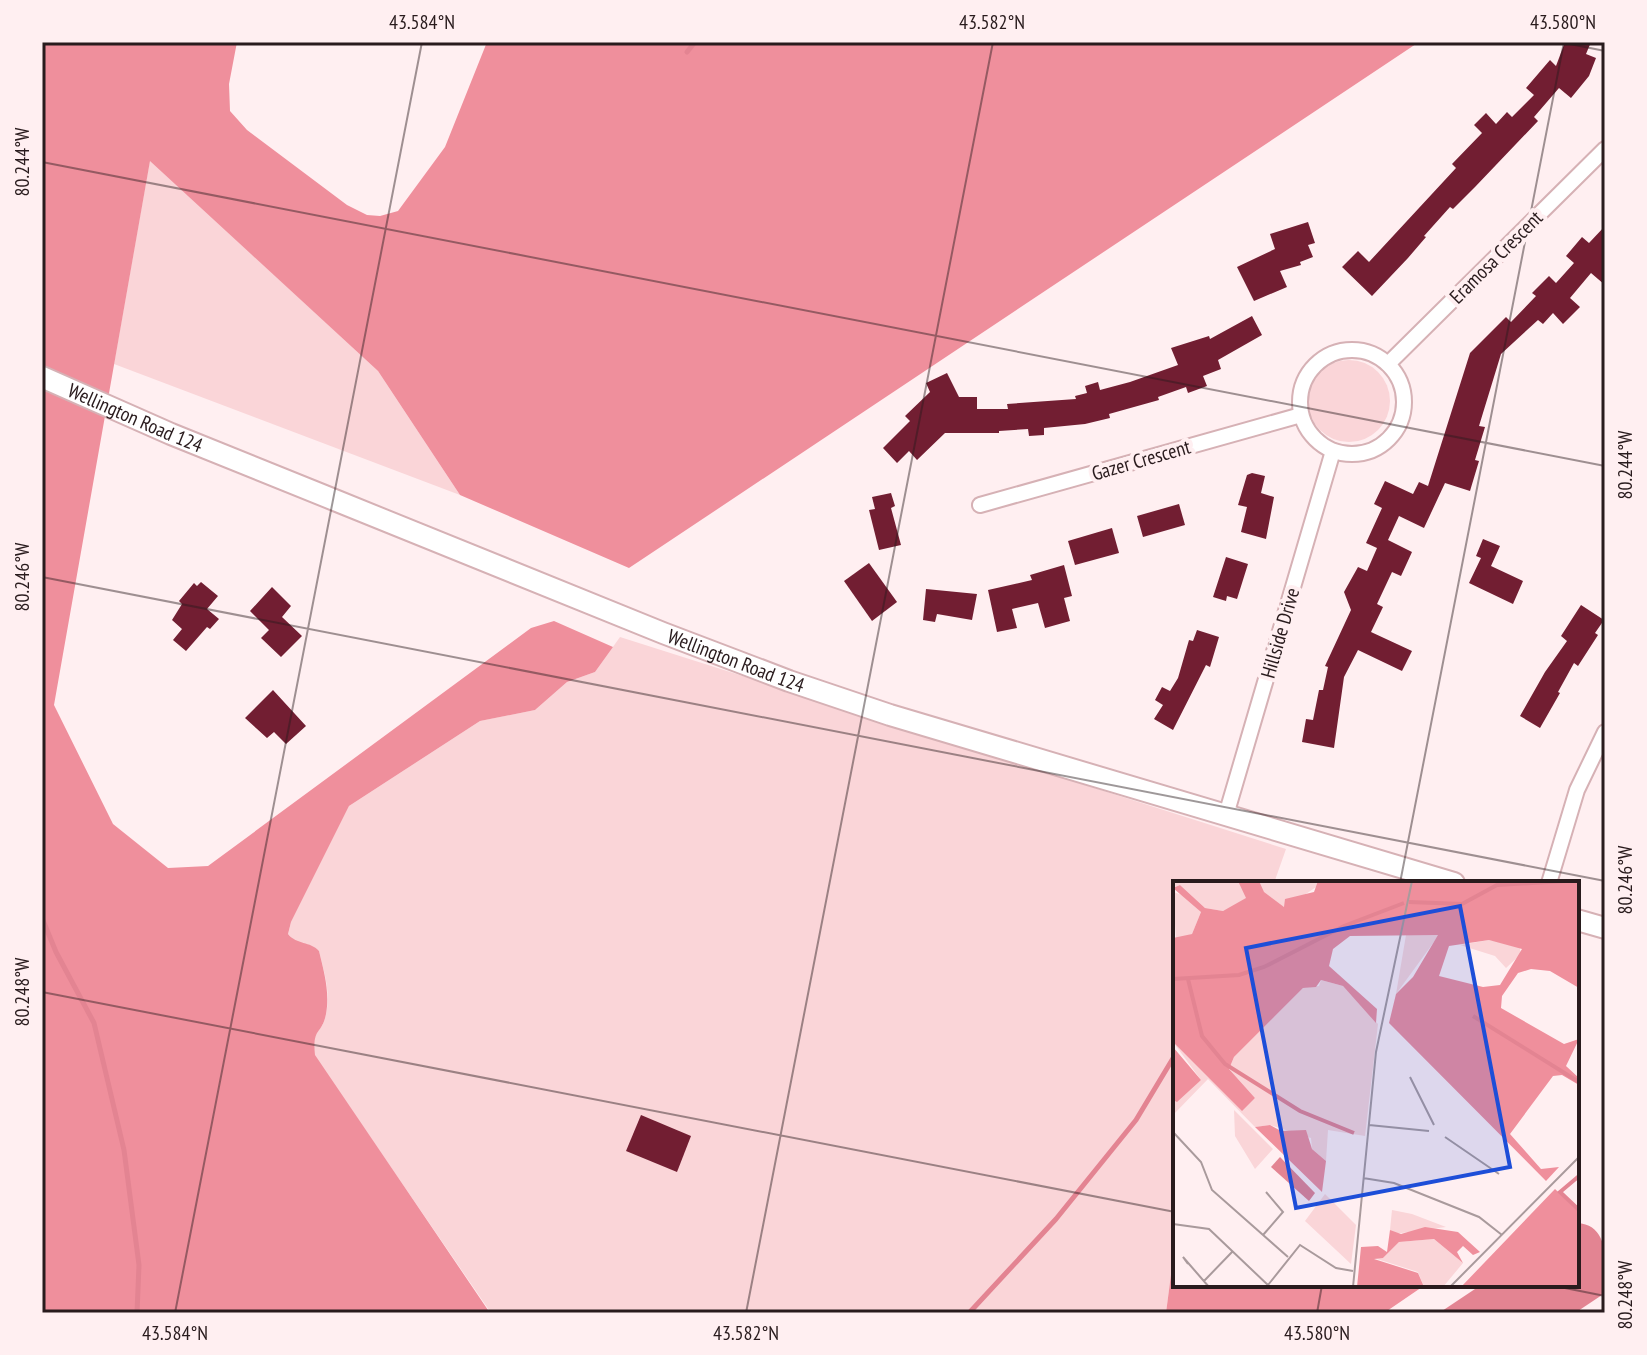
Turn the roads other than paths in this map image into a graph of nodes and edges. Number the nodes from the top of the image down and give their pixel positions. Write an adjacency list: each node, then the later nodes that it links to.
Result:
1 (1605, 149): 2 (street, Eramosa Crescent)
2 (1388, 364): 4 (street); 5 (street)
3 (42, 377): 8 (main road, Wellington Road 124)
4 (1301, 415): 5 (street); 6 (street, Gazer Crescent)
5 (1333, 451): 8 (street, Hillside Drive)
6 (980, 505)
7 (1605, 732): 10 (street)
8 (1226, 815): 9 (main road, Wellington Road 124)
9 (1447, 881)
10 (1550, 881)
11 (1579, 921): 12 (main road)
12 (1605, 928)

